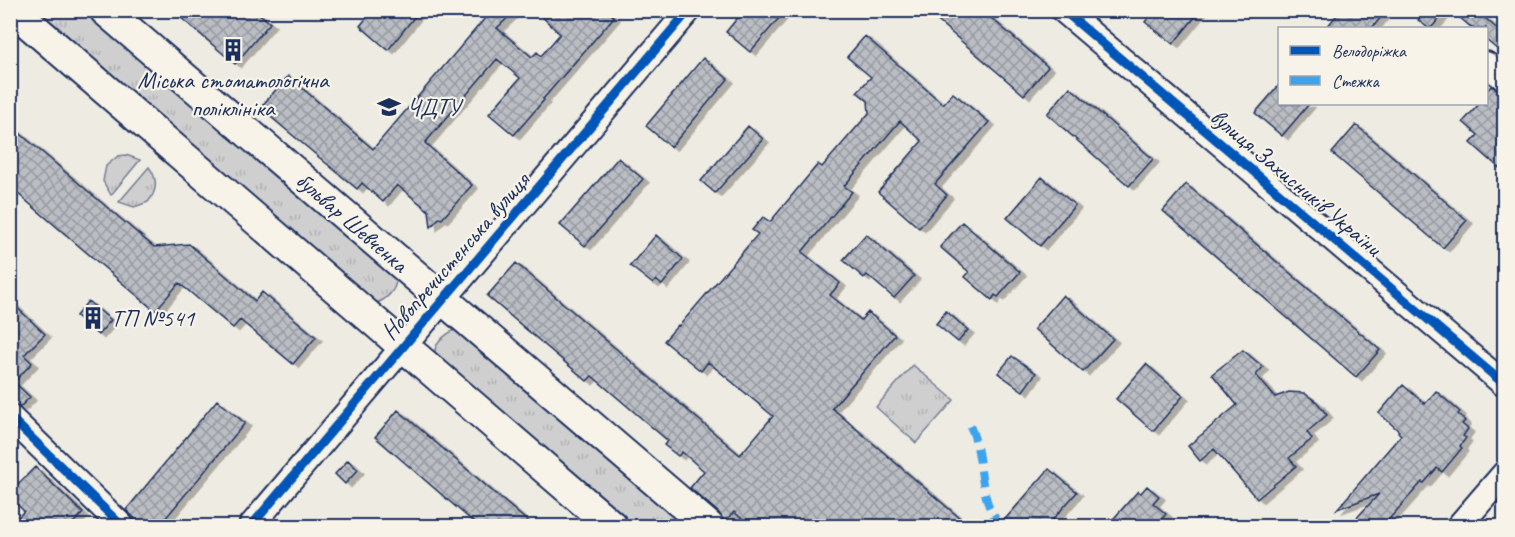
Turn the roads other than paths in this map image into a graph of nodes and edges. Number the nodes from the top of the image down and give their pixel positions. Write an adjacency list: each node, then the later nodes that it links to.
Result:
1 (13, 10): 8 (main road)
2 (105, 10): 7 (main road, бульвар Шевченка)
3 (689, 10): 7 (street, Новопречистенська вулиця)
4 (1063, 10): 9 (street, вулиця Захисників України)
5 (1488, 66): 6 (street)
6 (1504, 78)
7 (443, 300): 8 (street, Новопречистенська вулиця); 15 (main road, бульвар Шевченка)
8 (403, 345): 13 (street, Новопречистенська вулиця); 14 (main road)
9 (1504, 384)
10 (10, 417): 12 (street)
11 (1504, 474): 16 (street)
12 (122, 526)
13 (251, 526)
14 (612, 526)
15 (708, 526)
16 (1459, 526)

